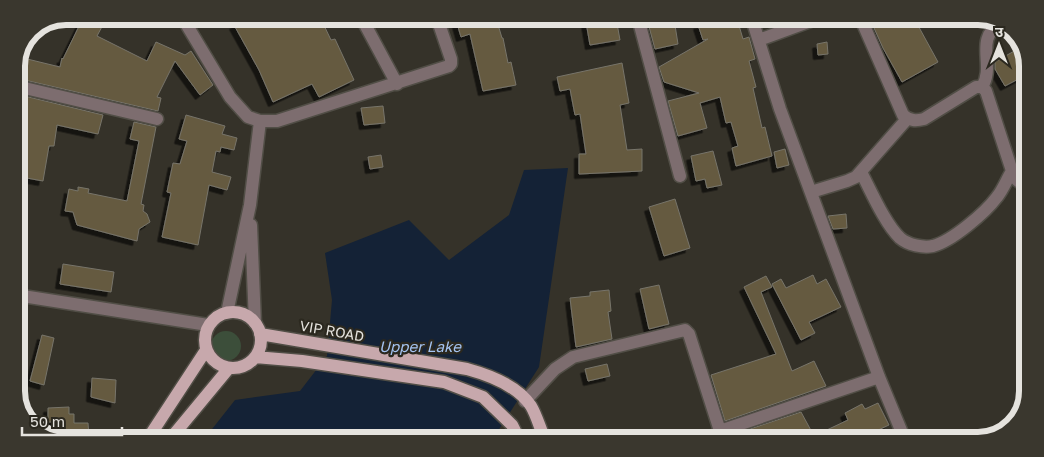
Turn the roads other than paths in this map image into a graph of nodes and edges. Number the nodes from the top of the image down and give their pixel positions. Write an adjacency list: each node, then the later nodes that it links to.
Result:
1 (187, 25): 15 (street)
2 (365, 25): 10 (street)
3 (440, 25): 10 (street)
4 (640, 25): 18 (street)
5 (754, 25): 9 (street)
6 (800, 25): 9 (street)
7 (864, 25): 14 (street)
8 (995, 28): 11 (street)
9 (759, 40): 20 (street)
10 (397, 84): 15 (street)
11 (982, 87): 14 (street); 16 (street)
12 (25, 88): 13 (street)
13 (157, 119)
14 (907, 119): 17 (street)
15 (260, 121): 21 (street)
16 (1012, 171): 17 (street); 19 (street)
17 (861, 172): 20 (street)
18 (680, 176)
19 (1019, 182)
20 (811, 192): 29 (street)
21 (250, 204): 23 (street); 25 (street)
22 (25, 296): 24 (street)
23 (227, 313): 24 (main road); 25 (main road, VIP ROAD)
24 (208, 325): 26 (main road)
25 (258, 328): 27 (main road); 30 (main road, VIP ROAD)
26 (206, 350): 28 (main road); 31 (main road)
27 (255, 357): 28 (main road); 33 (main road)
28 (229, 368): 32 (main road)
29 (879, 377): 30 (street); 35 (street)
30 (524, 399): 34 (main road, VIP ROAD)
31 (153, 432)
32 (176, 432)
33 (516, 432)
34 (542, 432)
35 (902, 432)

